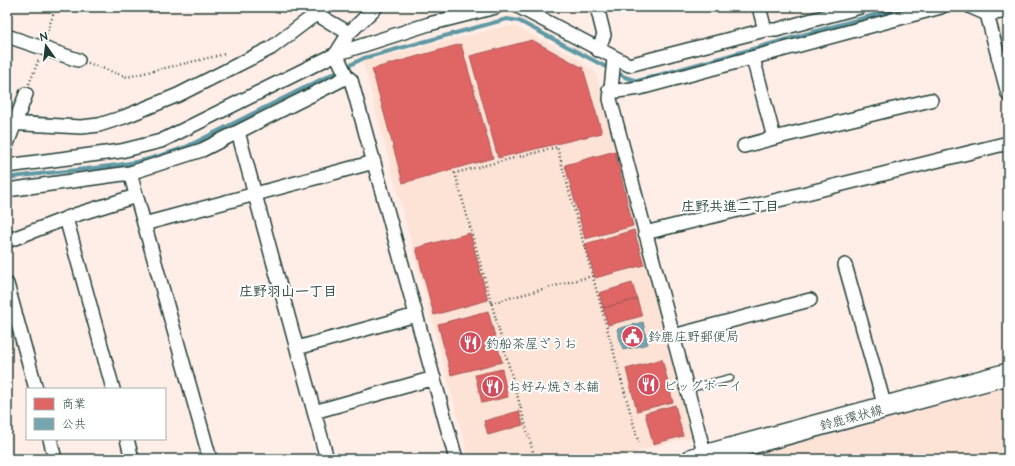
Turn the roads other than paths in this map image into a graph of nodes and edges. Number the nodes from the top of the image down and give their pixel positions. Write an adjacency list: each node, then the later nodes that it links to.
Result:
1 (376, 7): 14 (street)
2 (496, 7): 18 (street)
3 (519, 7): 17 (street)
4 (597, 7): 17 (street)
5 (759, 7): 13 (street)
6 (860, 7): 12 (street)
7 (941, 7): 16 (street)
8 (971, 7): 11 (street)
9 (321, 10): 14 (street); 27 (street)
10 (1008, 11): 11 (street)
11 (987, 14): 25 (street)
12 (796, 26): 13 (street); 16 (street)
13 (765, 30): 20 (street)
14 (349, 33): 18 (street)
15 (7, 36): 21 (street)
16 (801, 42): 19 (street)
17 (598, 50): 20 (street)
18 (337, 56): 22 (street); 34 (street)
19 (753, 58): 23 (street); 29 (street)
20 (614, 59): 23 (street)
21 (78, 60)
22 (347, 76): 28 (street); 33 (street)
23 (609, 88): 41 (street)
24 (26, 94): 27 (street)
25 (1008, 94)
26 (931, 100): 29 (street)
27 (12, 123): 31 (street)
28 (238, 132): 35 (street); 37 (street)
29 (774, 138): 32 (street)
30 (1008, 143): 41 (street)
31 (7, 144)
32 (744, 146)
33 (374, 162): 37 (street); 46 (street)
34 (7, 166)
35 (130, 173): 36 (street); 38 (street)
36 (7, 190)
37 (254, 194): 40 (street); 48 (street)
38 (136, 196): 39 (street); 40 (street)
39 (66, 218): 42 (street); 53 (street)
40 (144, 224): 62 (street)
41 (645, 233): 47 (street)
42 (7, 241)
43 (846, 265): 55 (street)
44 (7, 284): 52 (street)
45 (810, 300): 47 (street)
46 (416, 315): 48 (street); 50 (street)
47 (673, 336): 54 (street)
48 (297, 348): 56 (street)
49 (1008, 374): 55 (main road, 鈴鹿環状線)
50 (434, 378): 56 (street); 64 (street)
51 (730, 378): 54 (lane)
52 (36, 388)
53 (113, 388)
54 (687, 390): 59 (street)
55 (885, 407): 59 (main road, 鈴鹿環状線)
56 (314, 412): 63 (street)
57 (50, 440): 60 (street)
58 (127, 440): 61 (street)
59 (699, 458)
60 (55, 459)
61 (132, 459)
62 (210, 459)
63 (327, 459)
64 (456, 459)

